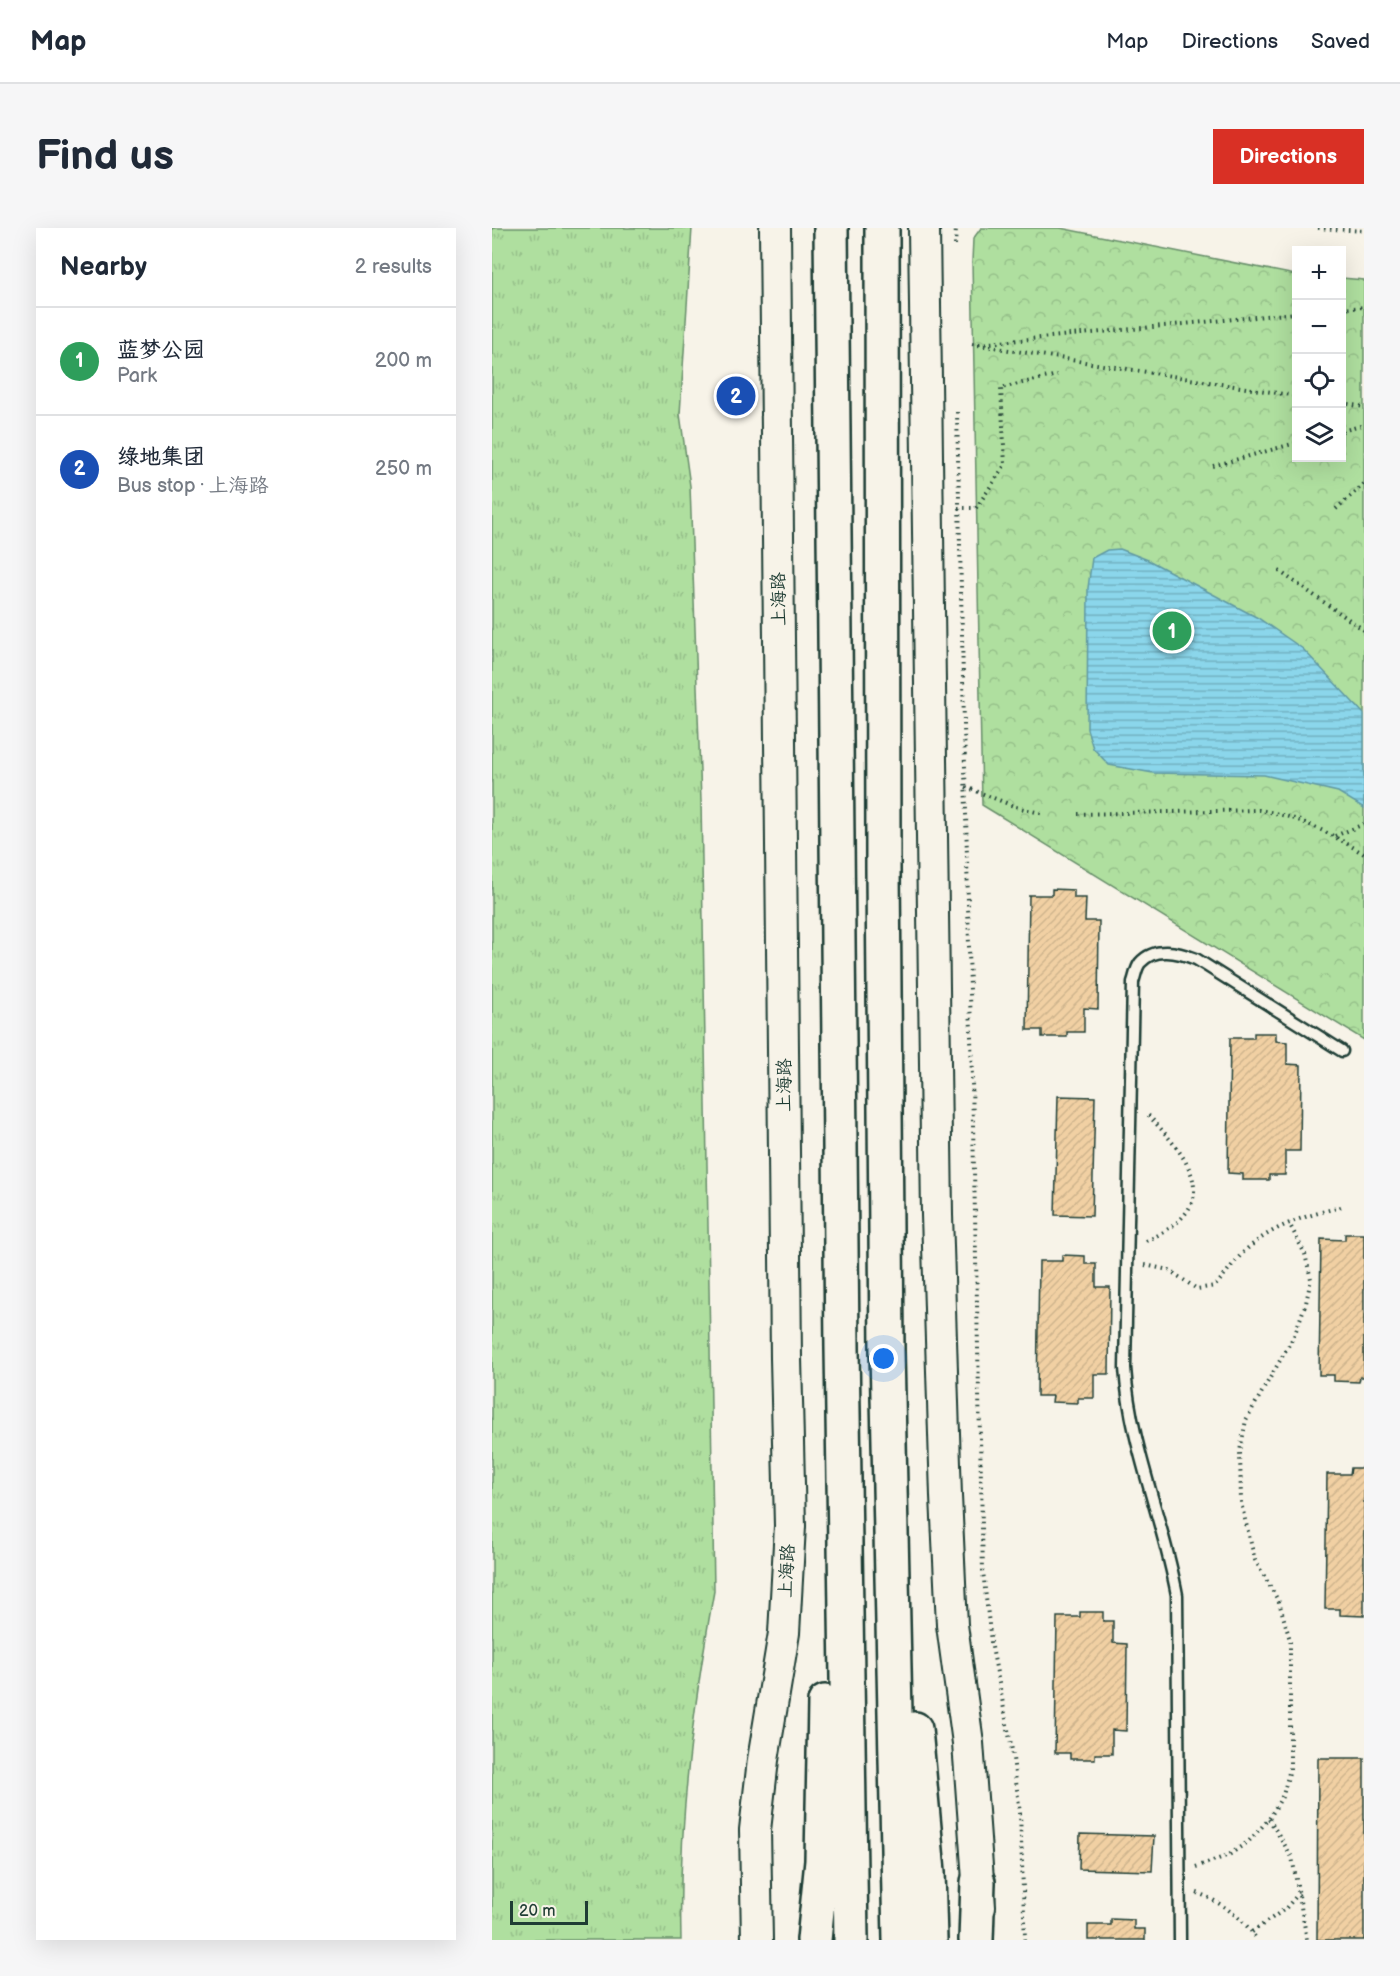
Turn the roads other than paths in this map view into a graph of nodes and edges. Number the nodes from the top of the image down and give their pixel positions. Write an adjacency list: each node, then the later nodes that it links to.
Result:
1 (775, 228): 10 (main road, 上海路)
2 (831, 228): 7 (highway)
3 (882, 228): 6 (highway)
4 (924, 228): 9 (main road)
5 (1342, 1050): 18 (lane)
6 (892, 1547): 14 (highway); 15 (highway)
7 (845, 1568): 8 (highway); 13 (highway)
8 (822, 1861): 11 (highway); 12 (highway)
9 (978, 1882): 16 (highway); 17 (main road)
10 (757, 1940)
11 (814, 1940)
12 (822, 1940)
13 (850, 1940)
14 (900, 1940)
15 (930, 1940)
16 (976, 1940)
17 (982, 1940)
18 (1180, 1940)

